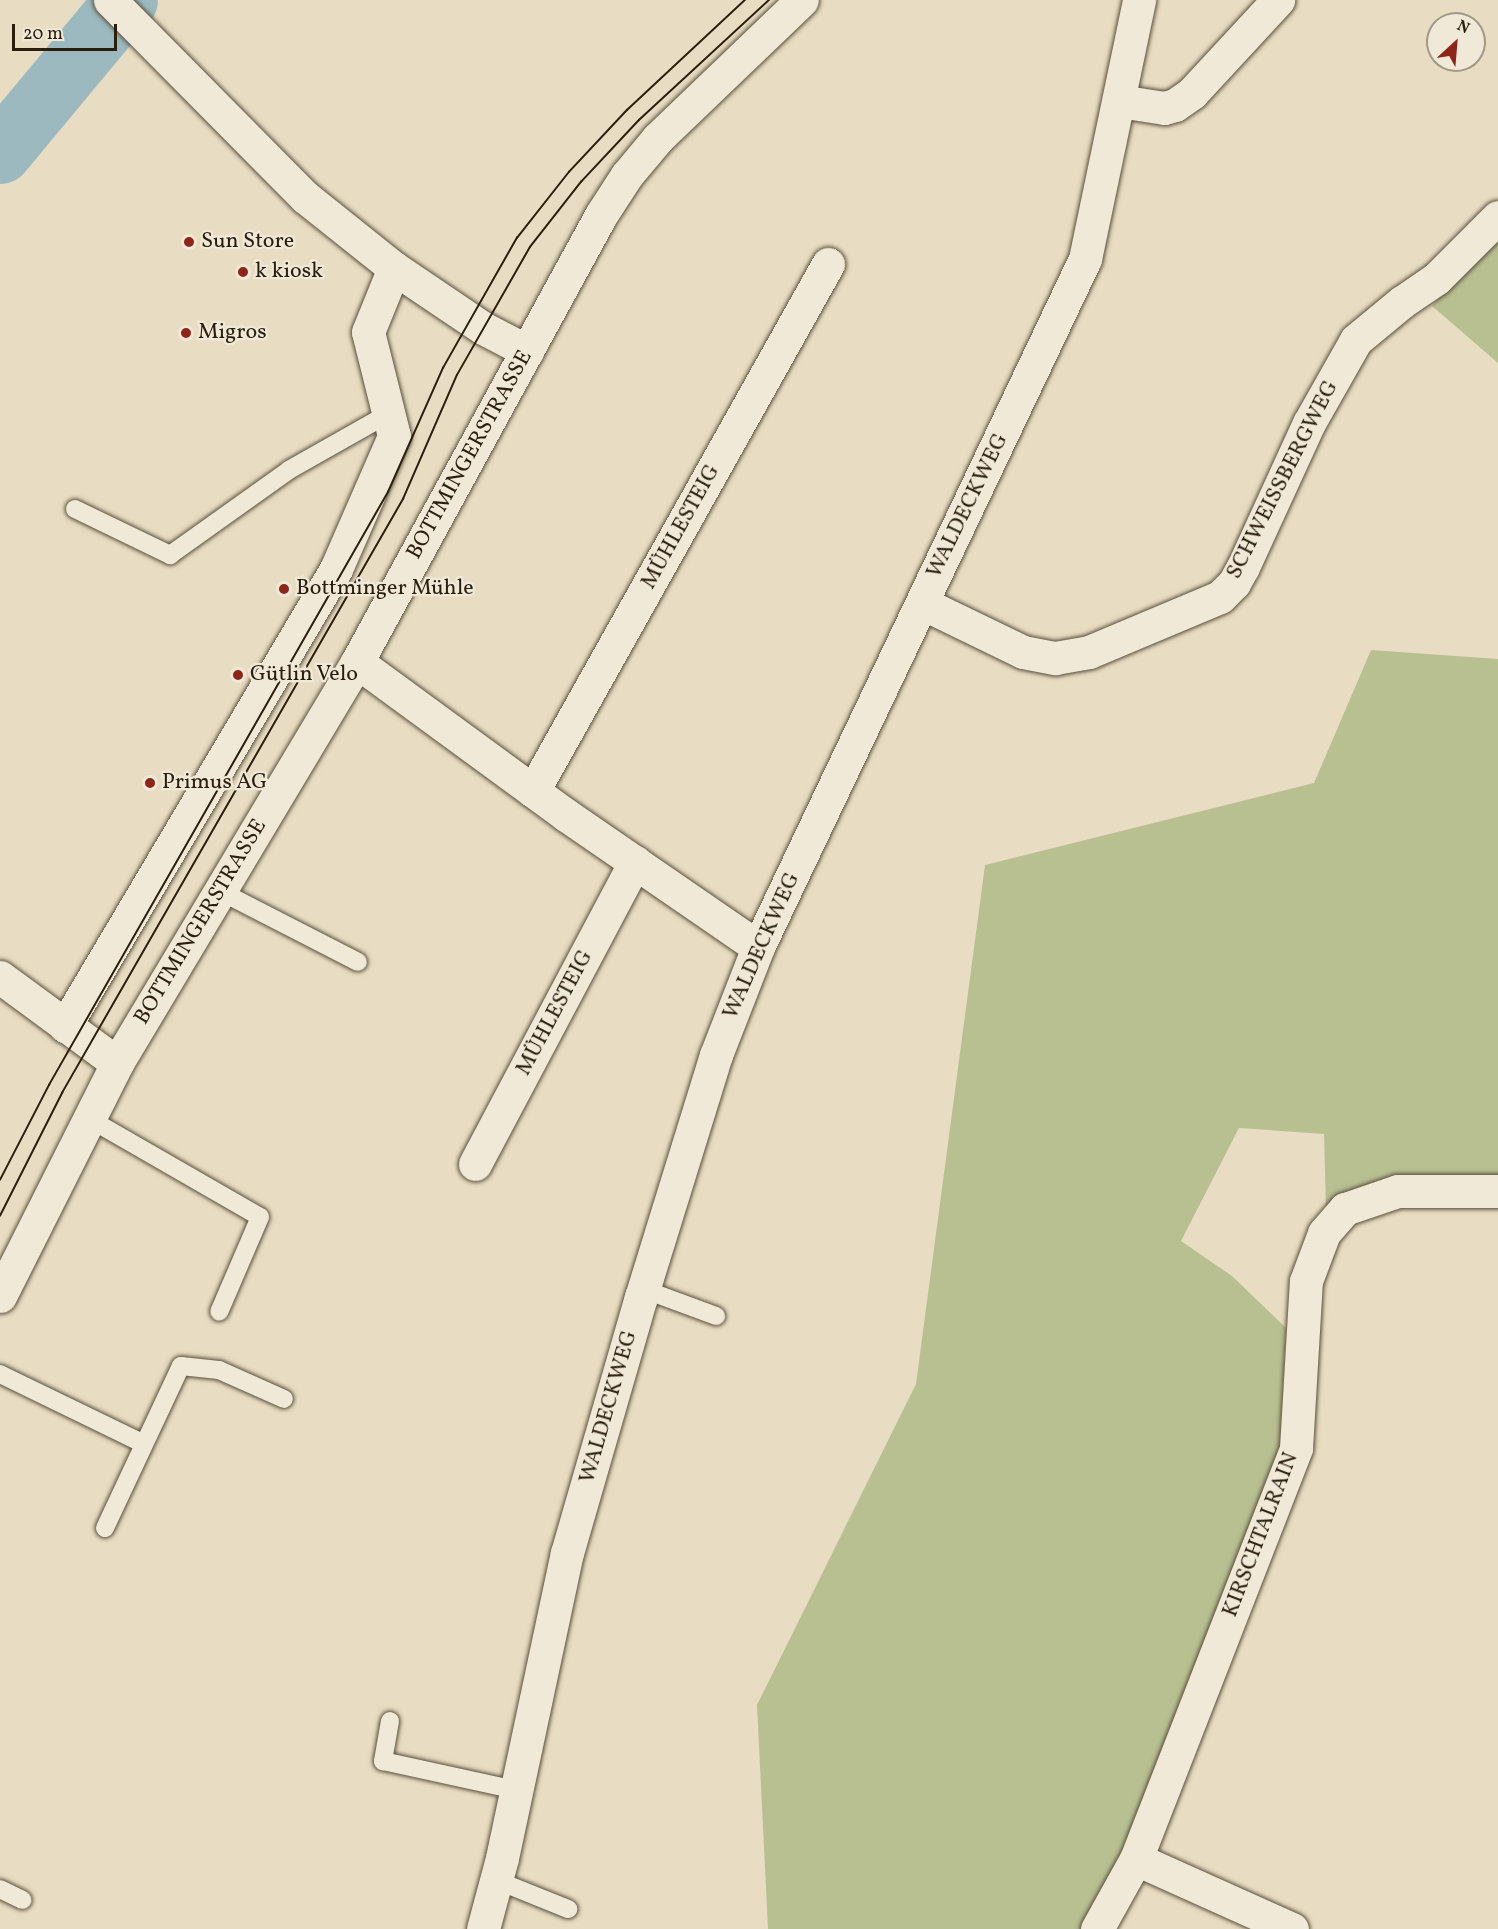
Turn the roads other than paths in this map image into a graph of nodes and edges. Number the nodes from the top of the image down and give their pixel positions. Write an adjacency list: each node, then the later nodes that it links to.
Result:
1 (110, 0): 8 (street)
2 (802, 0): 9 (street, BOTTMINGERSTRASSE)
3 (1139, 0): 5 (street, WALDECKWEG)
4 (1278, 0): 5 (street)
5 (1119, 101): 12 (street, WALDECKWEG)
6 (1498, 217): 12 (street, SCHWEISSBERGWEG)
7 (828, 264): 14 (street, MÜHLESTEIG)
8 (393, 268): 9 (street); 10 (street)
9 (527, 351): 13 (street, BOTTMINGERSTRASSE)
10 (388, 414): 11 (lane); 20 (street)
11 (75, 509)
12 (922, 603): 17 (street, WALDECKWEG)
13 (357, 662): 14 (street); 16 (street, BOTTMINGERSTRASSE)
14 (533, 790): 15 (street)
15 (635, 862): 17 (street); 23 (street, MÜHLESTEIG)
16 (219, 891): 18 (lane); 21 (street, BOTTMINGERSTRASSE)
17 (758, 947): 25 (street, WALDECKWEG)
18 (358, 962)
19 (0, 977): 20 (street)
20 (65, 1026): 21 (street)
21 (117, 1062): 22 (street, BOTTMINGERSTRASSE)
22 (88, 1118): 26 (street, BOTTMINGERSTRASSE); 27 (lane)
23 (475, 1164)
24 (1498, 1191): 35 (street, KIRSCHTALRAIN)
25 (643, 1289): 28 (lane); 34 (street, WALDECKWEG)
26 (0, 1296)
27 (219, 1312)
28 (716, 1316)
29 (0, 1374): 31 (lane)
30 (284, 1399): 31 (lane)
31 (144, 1444): 32 (lane)
32 (105, 1528)
33 (390, 1721): 34 (lane)
34 (516, 1790): 36 (street, WALDECKWEG)
35 (1136, 1859): 41 (street, KIRSCHTALRAIN); 42 (street)
36 (496, 1880): 39 (lane); 40 (street, WALDECKWEG)
37 (0, 1889): 38 (lane)
38 (23, 1900)
39 (568, 1909)
40 (483, 1929)
41 (1097, 1929)
42 (1292, 1929)

